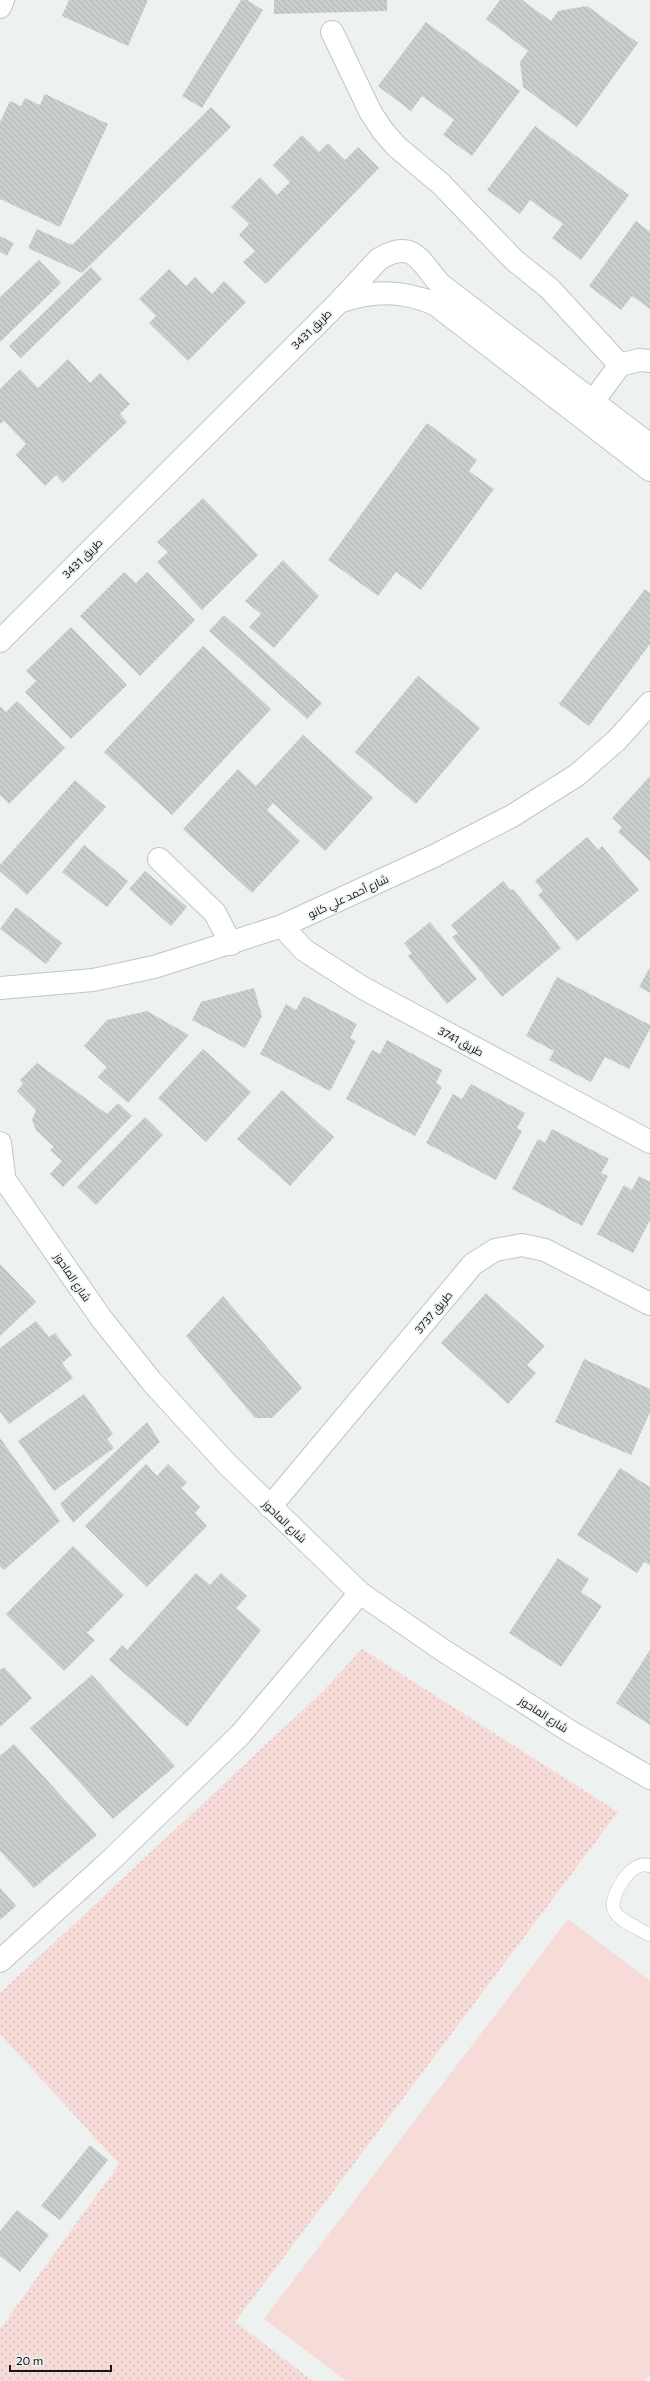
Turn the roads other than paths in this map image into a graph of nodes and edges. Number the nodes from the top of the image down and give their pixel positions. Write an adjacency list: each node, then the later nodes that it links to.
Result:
1 (3, 0): 2 (street)
2 (0, 7)
3 (332, 32): 7 (street)
4 (338, 302): 5 (street); 5 (street, طريق 3431); 11 (street, طريق 3431)
5 (458, 309): 8 (street, طريق 3431)
6 (650, 361): 7 (street)
7 (620, 365): 8 (street)
8 (588, 409): 9 (street, طريق 3431); 10 (street)
9 (650, 445)
10 (650, 470)
11 (0, 640)
12 (650, 703): 14 (street, شارع أحمد علي كانو)
13 (159, 859): 15 (street)
14 (282, 926): 15 (street, شارع أحمد علي كانو); 17 (street, طريق 3741)
15 (231, 944): 16 (street, شارع أحمد علي كانو)
16 (0, 988)
17 (650, 1142)
18 (0, 1143): 19 (street, شارع الماحوز)
19 (1, 1175): 21 (street, شارع الماحوز)
20 (649, 1301): 21 (street, طريق 3737)
21 (270, 1507): 22 (street, شارع الماحوز)
22 (360, 1593): 23 (street, شارع الماحوز); 26 (street)
23 (650, 1778)
24 (649, 1863): 25 (lane)
25 (650, 1935)
26 (0, 1961)

